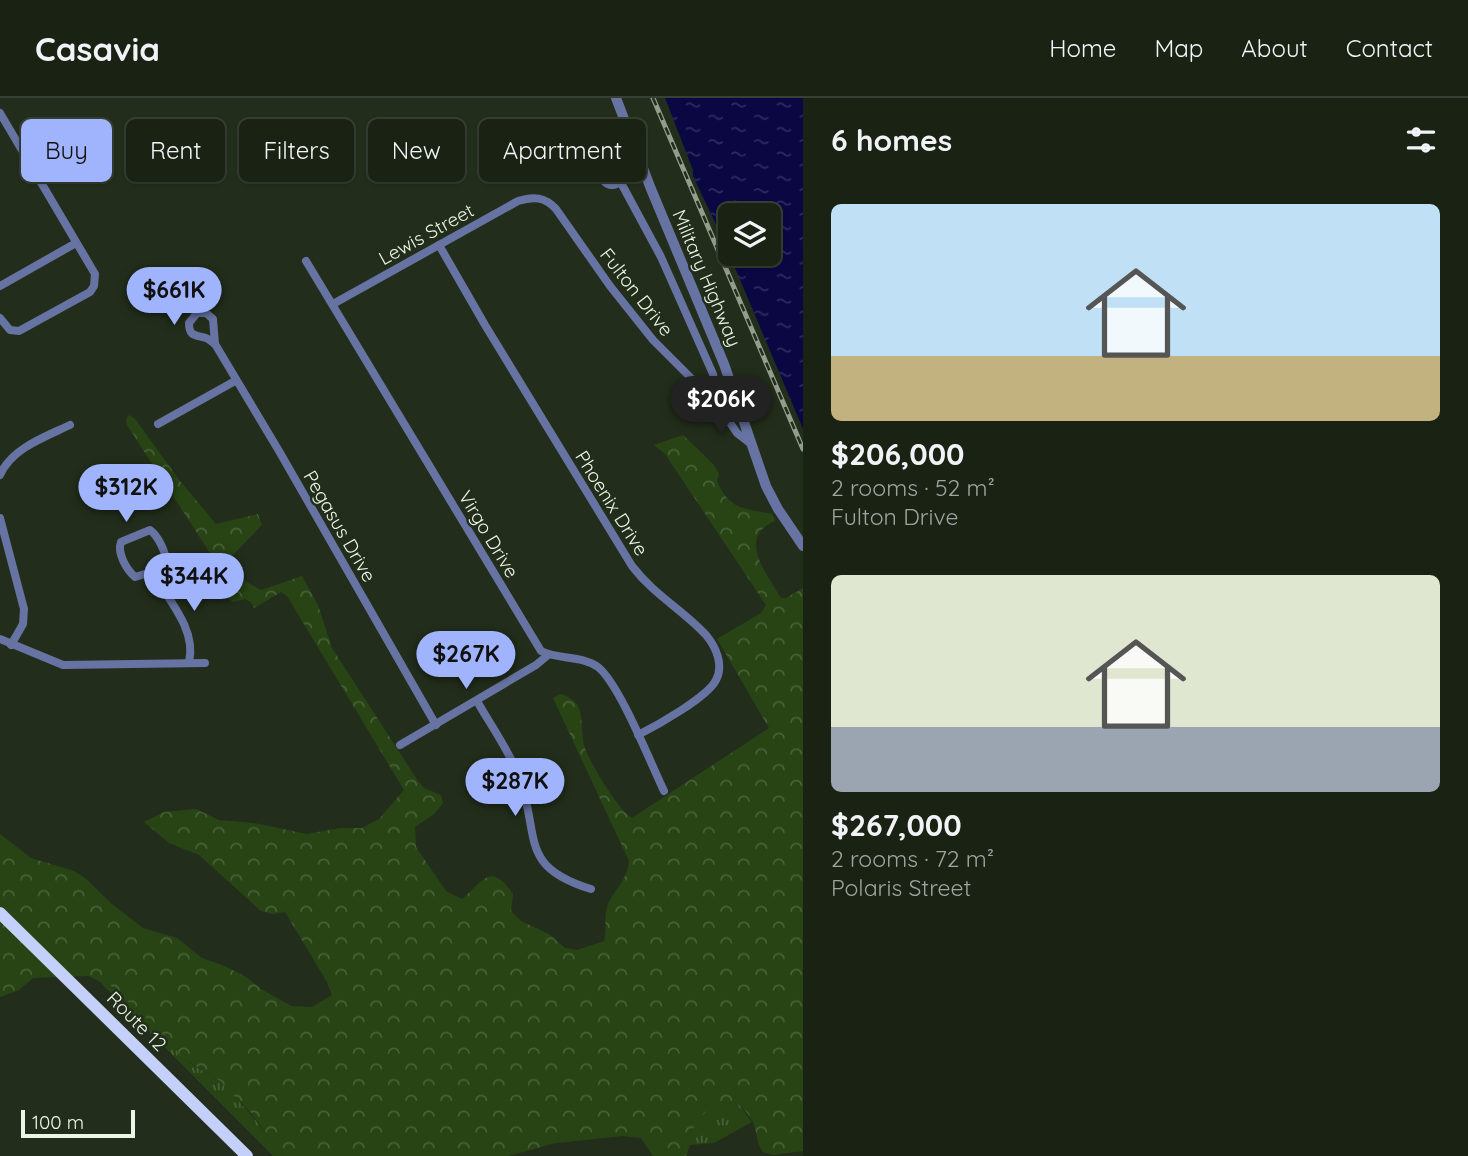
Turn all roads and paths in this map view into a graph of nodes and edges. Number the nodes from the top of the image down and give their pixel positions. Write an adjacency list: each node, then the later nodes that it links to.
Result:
1 (616, 98): 14 (street, Military Highway)
2 (0, 114): 5 (street)
3 (621, 182): 13 (street)
4 (537, 197): 6 (street, Lewis Street); 13 (street, Fulton Drive)
5 (76, 243): 8 (street); 10 (street)
6 (439, 245): 9 (street, Lewis Street); 29 (street, Phoenix Drive)
7 (306, 261): 9 (street, Virgo Drive)
8 (0, 286)
9 (332, 304): 24 (street, Virgo Drive)
10 (0, 318)
11 (215, 344): 12 (street, Pegasus Drive)
12 (235, 381): 15 (street); 28 (street, Pegasus Drive)
13 (718, 405): 14 (street); 17 (street, Fulton Drive)
14 (740, 408): 17 (street, Military Highway)
15 (158, 424)
16 (70, 425): 18 (street)
17 (750, 443): 20 (street, Military Highway)
18 (0, 475)
19 (0, 518): 23 (street)
20 (803, 545)
21 (152, 572): 21 (street); 25 (street)
22 (0, 639): 23 (street)
23 (11, 645): 25 (street)
24 (548, 655): 27 (street); 29 (street)
25 (188, 663): 26 (street)
26 (205, 663)
27 (477, 701): 28 (street); 32 (street)
28 (436, 725): 30 (street)
29 (638, 734): 31 (street)
30 (400, 745)
31 (664, 791)
32 (591, 889)
33 (0, 913): 34 (highway, Route 12)
34 (247, 1156)

